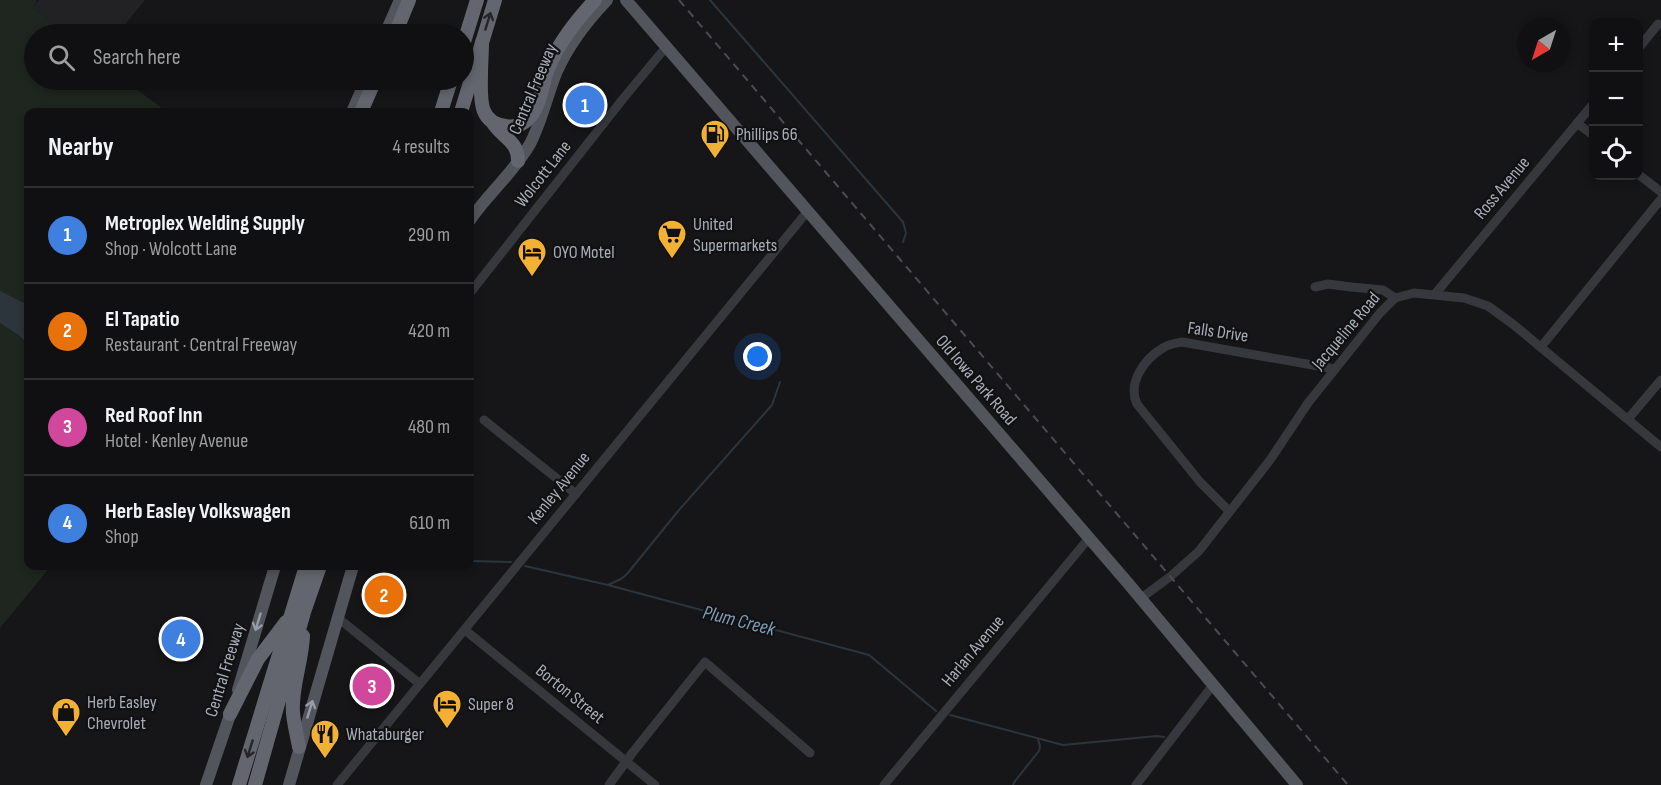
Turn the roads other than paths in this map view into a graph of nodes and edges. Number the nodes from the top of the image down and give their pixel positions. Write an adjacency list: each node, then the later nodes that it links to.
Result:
1 (400, 0): 8 (main road)
2 (409, 0): 9 (highway)
3 (477, 0): 10 (highway)
4 (495, 0): 12 (highway, one-way to 4)
5 (595, 0): 25 (highway)
6 (607, 0): 28 (main road, Central Freeway)
7 (626, 0): 14 (main road, Old Iowa Park Road)
8 (389, 24)
9 (399, 24)
10 (470, 24)
11 (1658, 24): 13 (street)
12 (482, 42): 15 (highway); 25 (highway)
13 (1643, 43)
14 (666, 46): 32 (main road, Old Iowa Park Road); 35 (street, Wolcott Lane)
15 (474, 69)
16 (362, 90): 20 (main road)
17 (371, 90): 21 (highway)
18 (449, 90): 22 (highway)
19 (468, 90): 23 (highway)
20 (354, 108)
21 (363, 108)
22 (442, 108)
23 (462, 108)
24 (1589, 108): 26 (street, Ross Avenue)
25 (489, 118): 28 (highway)
26 (1577, 123): 27 (street); 36 (street, Ross Avenue)
27 (1589, 133)
28 (518, 162): 33 (main road, Central Freeway)
29 (1643, 178): 30 (street)
30 (1661, 192)
31 (1661, 199): 38 (street)
32 (807, 212): 44 (street, Kenley Avenue); 46 (main road, Old Iowa Park Road)
33 (474, 215)
34 (1315, 287): 37 (street)
35 (474, 288)
36 (1435, 294): 37 (street, Jacqueline Road); 38 (street, Jacqueline Road)
37 (1395, 298): 39 (street, Jacqueline Road)
38 (1541, 347): 41 (street, Jacqueline Road)
39 (1335, 369): 45 (street, Jacqueline Road); 45 (street, Falls Drive)
40 (1661, 380): 41 (street)
41 (1628, 419): 43 (street, Jacqueline Road)
42 (484, 420): 44 (street)
43 (1661, 447)
44 (576, 494): 54 (street, Kenley Avenue)
45 (1229, 511): 51 (street, Jacqueline Road)
46 (1089, 538): 51 (main road, Old Iowa Park Road); 68 (street, Harlan Avenue)
47 (274, 570): 57 (main road, Central Freeway, one-way to 57)
48 (305, 570): 52 (highway)
49 (318, 570): 52 (highway)
50 (352, 570): 53 (main road)
51 (1140, 599): 56 (main road, Old Iowa Park Road)
52 (298, 612): 57 (highway); 58 (highway); 62 (highway, one-way to 62); 63 (highway)
53 (338, 618): 55 (street); 58 (main road, one-way to 53)
54 (465, 630): 55 (street, Kenley Avenue); 60 (street, Borton Street)
55 (420, 684): 65 (street, Kenley Avenue)
56 (1213, 685): 69 (street); 70 (main road, Old Iowa Park Road)
57 (230, 714): 61 (main road, Central Freeway)
58 (299, 747): 64 (main road)
59 (810, 753): 60 (street)
60 (627, 761): 66 (street); 67 (street, Borton Street)
61 (206, 785)
62 (239, 785)
63 (255, 785)
64 (289, 785)
65 (337, 785)
66 (609, 785)
67 (655, 785)
68 (884, 785)
69 (1136, 785)
70 (1298, 785)

